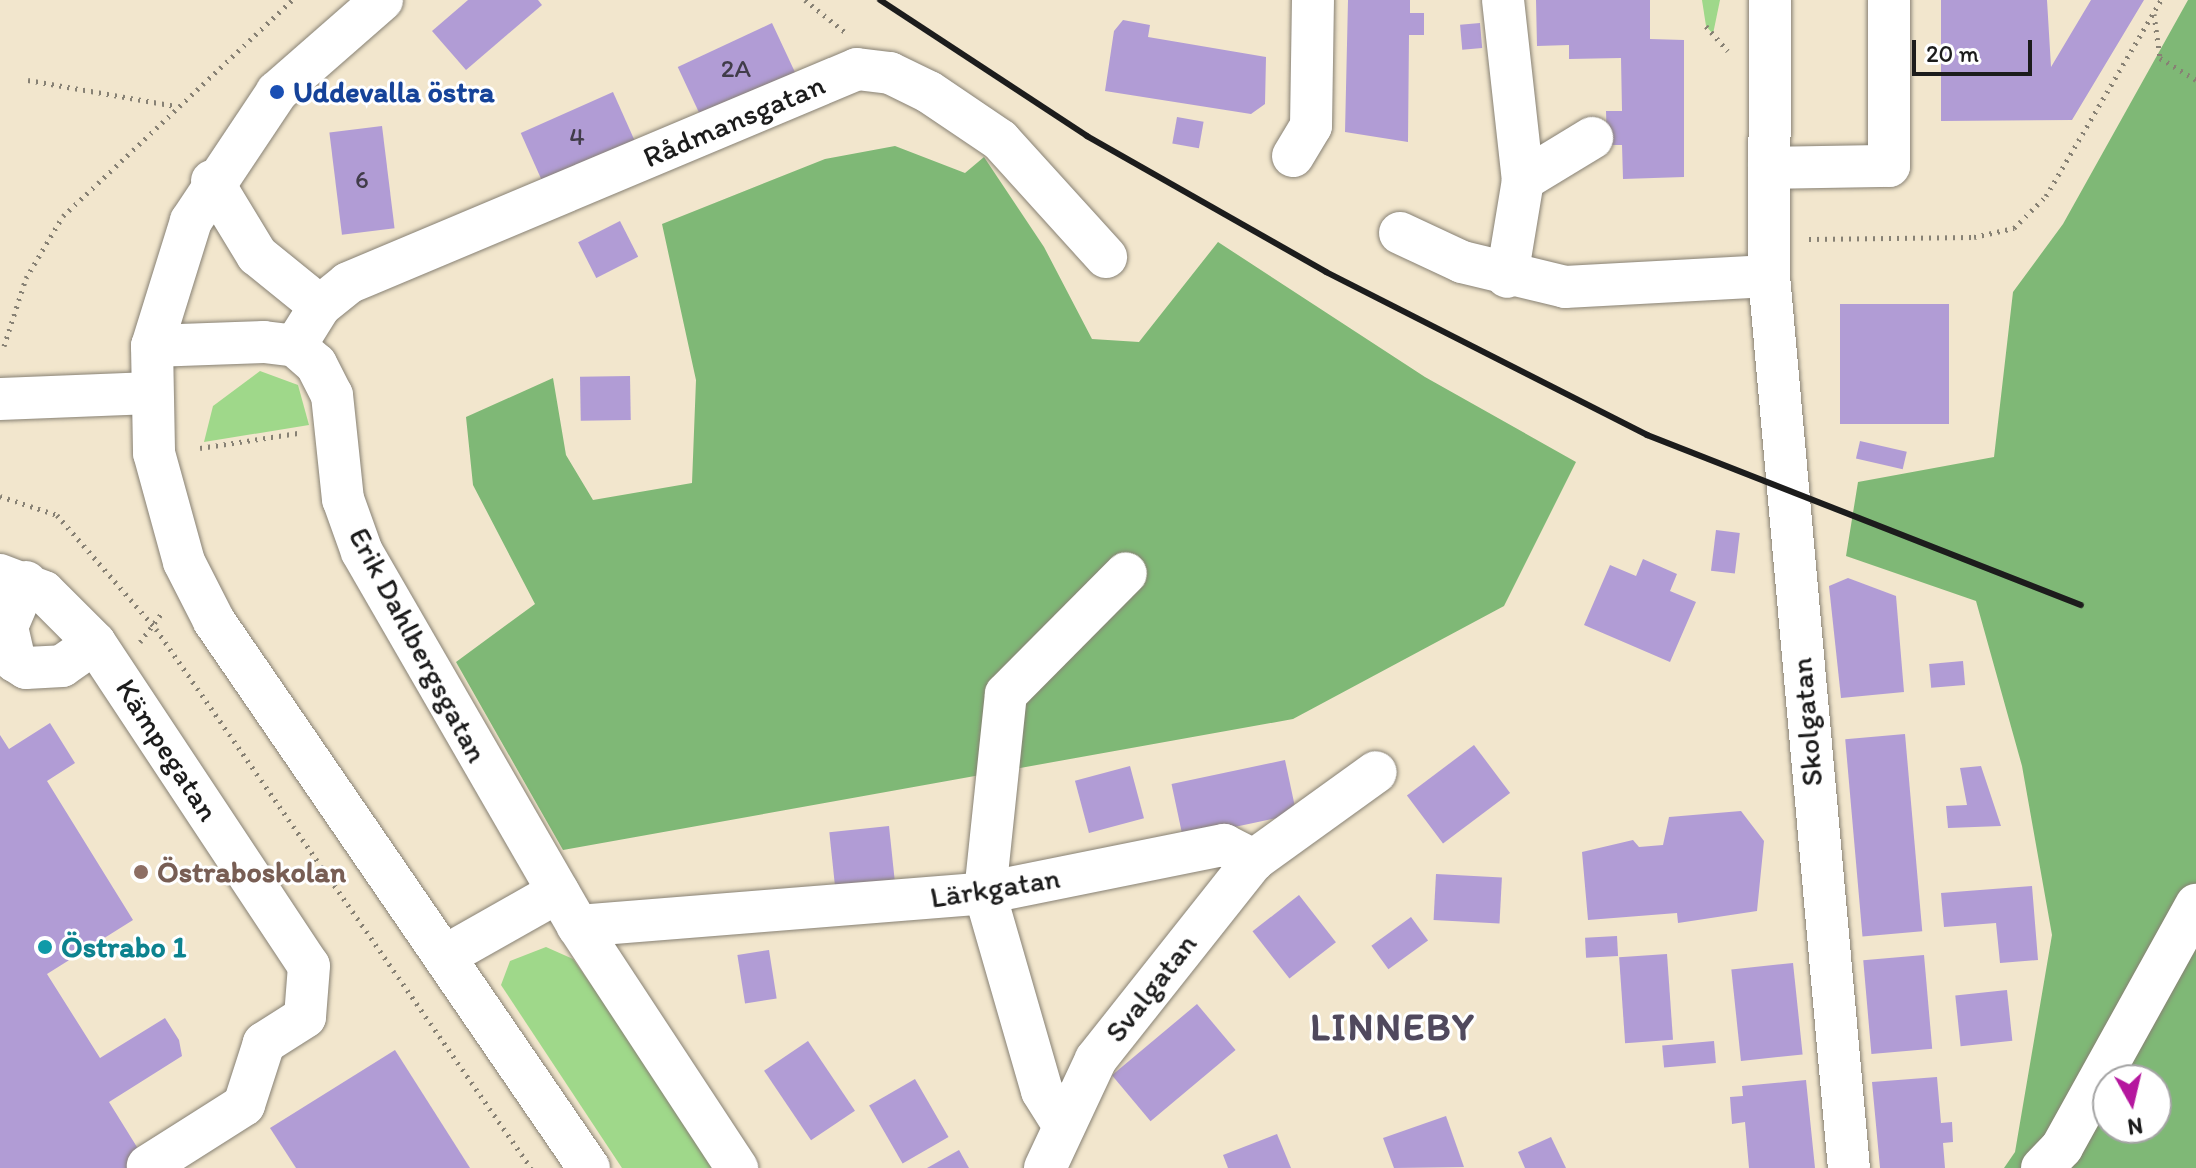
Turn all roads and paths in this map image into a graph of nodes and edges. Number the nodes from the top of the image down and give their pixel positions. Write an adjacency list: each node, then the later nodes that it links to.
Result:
1 (292, 0): 13 (path)
2 (382, 0): 18 (street)
3 (1313, 0): 15 (street)
4 (1503, 0): 17 (street)
5 (1770, 0): 16 (street, Skolgatan)
6 (1889, 0): 16 (street)
7 (2161, 0): 8 (path)
8 (2154, 11): 12 (path); 21 (path)
9 (1706, 26): 10 (path)
10 (1728, 51)
11 (28, 80): 13 (path)
12 (2196, 80)
13 (176, 106): 24 (path)
14 (1592, 138): 17 (street)
15 (1293, 156)
16 (1769, 168): 21 (street, Skolgatan)
17 (1523, 180): 22 (street)
18 (212, 181): 23 (street); 25 (street)
19 (1400, 233): 22 (street)
20 (1106, 257): 23 (street, Rådmansgatan)
21 (1770, 258): 22 (street); 47 (street, Skolgatan)
22 (1507, 277)
23 (320, 306): 26 (street, Rådmansgatan)
24 (4, 346)
25 (152, 346): 26 (street); 27 (street)
26 (295, 346): 29 (street, Erik Dahlbergsgatan)
27 (149, 393): 28 (street); 40 (street)
28 (0, 399)
29 (336, 427): 30 (path); 39 (street, Erik Dahlbergsgatan)
30 (200, 448)
31 (0, 496): 43 (path)
32 (1126, 573): 37 (street)
33 (13, 578): 34 (street, Kämpegatan); 34 (street)
34 (95, 643): 42 (street, Kämpegatan)
35 (1376, 772): 36 (street)
36 (1254, 860): 37 (street, Lärkgatan); 41 (street, Svalgatan)
37 (985, 893): 39 (street, Lärkgatan); 41 (street)
38 (2196, 905): 48 (street)
39 (568, 909): 40 (street); 45 (street, Erik Dahlbergsgatan)
40 (445, 956): 44 (street)
41 (1064, 1126): 46 (street, Svalgatan)
42 (148, 1166)
43 (531, 1168)
44 (589, 1168)
45 (737, 1168)
46 (1045, 1168)
47 (1849, 1168)
48 (2042, 1168)

